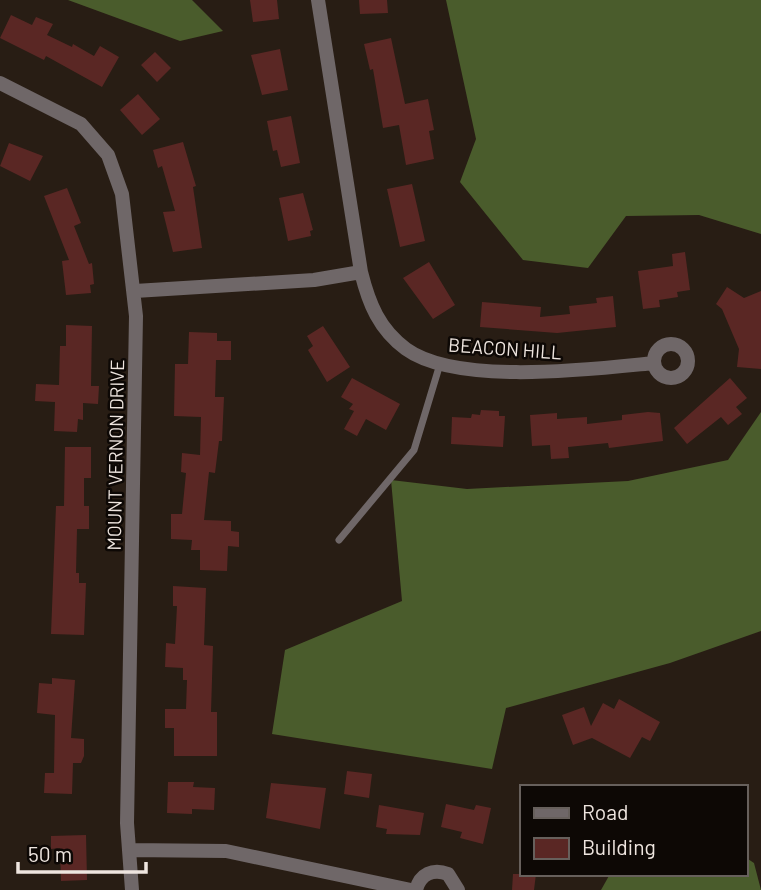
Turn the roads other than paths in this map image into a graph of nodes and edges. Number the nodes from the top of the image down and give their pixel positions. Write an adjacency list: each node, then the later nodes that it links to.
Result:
1 (318, 0): 3 (street, BEACON HILL)
2 (0, 83): 4 (street, MOUNT VERNON DRIVE)
3 (361, 272): 4 (street); 6 (street, BEACON HILL)
4 (135, 291): 8 (street, MOUNT VERNON DRIVE)
5 (654, 363): 6 (street, BEACON HILL)
6 (440, 364): 7 (lane)
7 (339, 540)
8 (129, 850): 9 (street, MOUNT VERNON DRIVE); 10 (street)
9 (132, 890)
10 (413, 890): 11 (street)
11 (458, 890)

